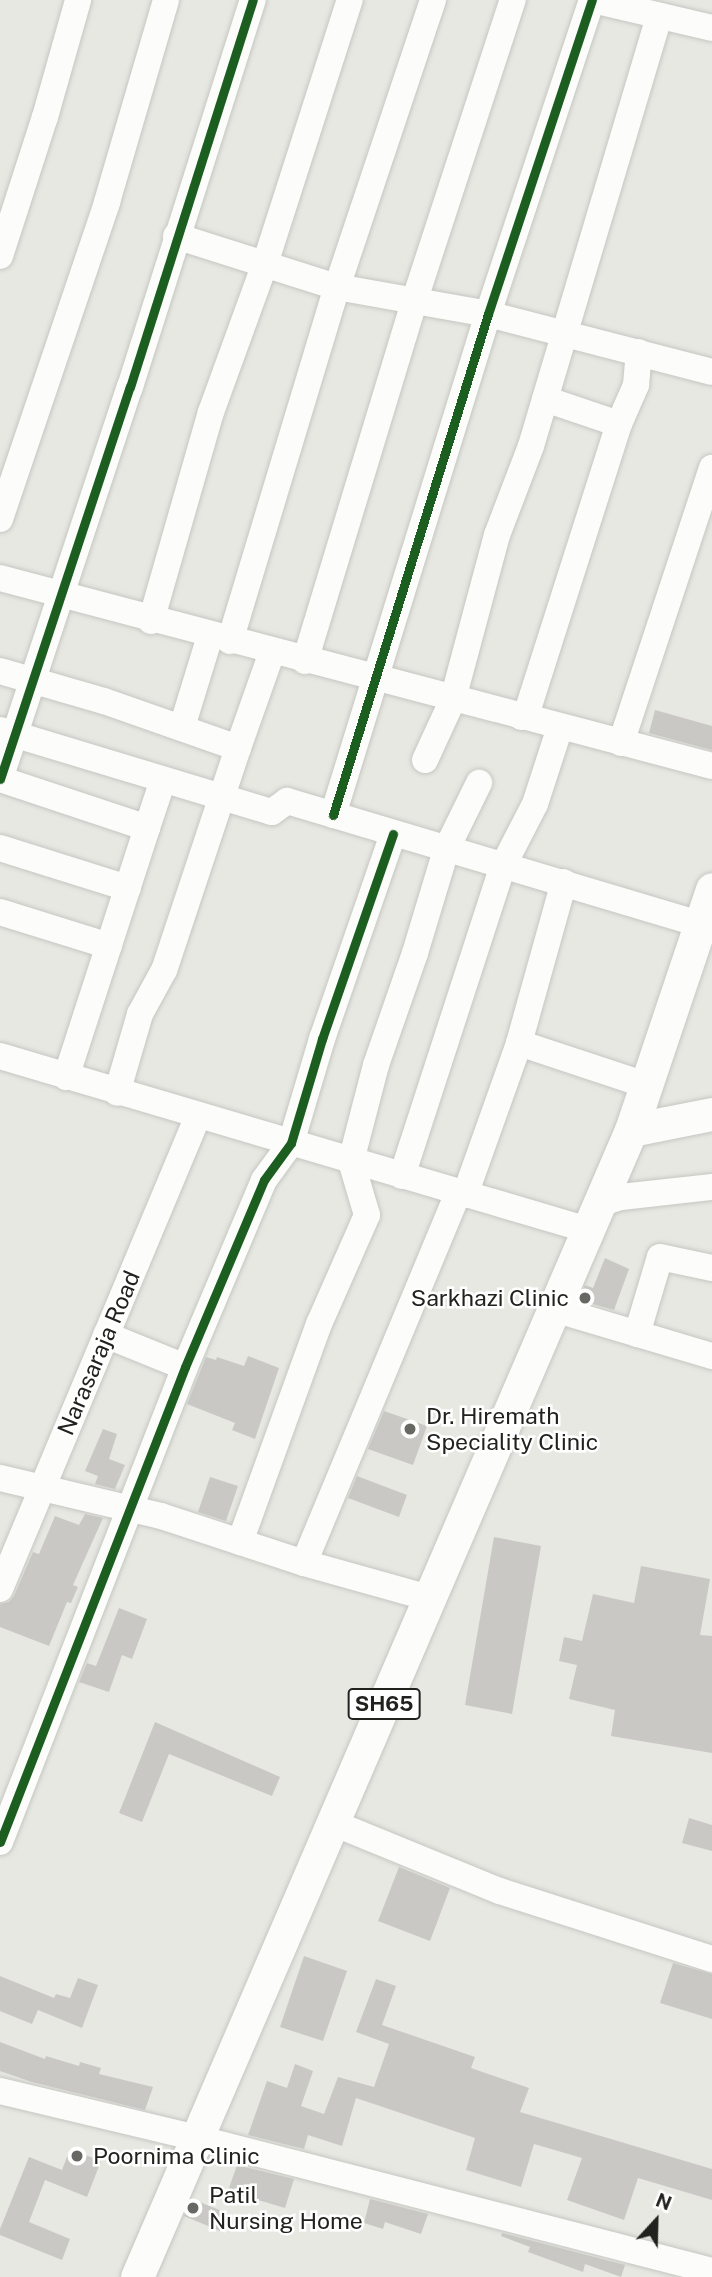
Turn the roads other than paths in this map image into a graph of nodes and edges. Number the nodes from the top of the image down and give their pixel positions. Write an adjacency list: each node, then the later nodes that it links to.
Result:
1 (78, 0): 11 (street)
2 (166, 0): 22 (street)
3 (253, 0): 10 (street)
4 (349, 0): 12 (street)
5 (433, 0): 13 (street)
6 (513, 0): 14 (street)
7 (592, 0): 8 (street); 15 (street)
8 (659, 16): 9 (street); 16 (street)
9 (712, 28)
10 (176, 236): 12 (street); 24 (street)
11 (0, 256)
12 (265, 264): 13 (street); 25 (street)
13 (337, 287): 14 (street); 26 (street)
14 (414, 302): 15 (street); 28 (street)
15 (488, 314): 16 (street); 30 (street)
16 (563, 334): 17 (street); 19 (street)
17 (639, 352): 18 (street); 20 (street)
18 (712, 372)
19 (545, 399): 20 (street); 32 (street)
20 (619, 424): 33 (street)
21 (712, 468): 37 (street)
22 (0, 519)
23 (0, 578): 24 (street)
24 (62, 597): 25 (street); 31 (street)
25 (151, 621): 26 (street)
26 (220, 638): 27 (street); 34 (street)
27 (272, 652): 28 (street); 38 (street)
28 (305, 661): 30 (street)
29 (0, 671): 31 (street)
30 (377, 679): 32 (street); 45 (street)
31 (34, 681): 34 (street); 36 (street)
32 (453, 699): 33 (street); 39 (street)
33 (522, 717): 35 (street)
34 (183, 727): 38 (street)
35 (559, 727): 37 (street); 50 (street)
36 (8, 732): 41 (street); 42 (street)
37 (621, 743): 40 (street)
38 (238, 748): 44 (street)
39 (425, 760)
40 (712, 766)
41 (0, 779): 46 (street)
42 (163, 780): 44 (street); 46 (street)
43 (479, 783): 49 (street)
44 (221, 797): 45 (street); 61 (street)
45 (333, 815): 47 (street)
46 (147, 828): 52 (street)
47 (393, 834): 49 (street); 65 (street)
48 (0, 848): 52 (street)
49 (446, 850): 50 (street); 66 (street)
50 (503, 866): 51 (street); 67 (street)
51 (564, 882): 55 (street); 57 (street)
52 (128, 888): 56 (street)
53 (712, 889): 55 (main road)
54 (0, 912): 56 (street)
55 (700, 924): 60 (main road)
56 (109, 946): 59 (street)
57 (519, 1043): 60 (street); 69 (street)
58 (0, 1056): 59 (street)
59 (66, 1077): 61 (street)
60 (646, 1085): 64 (main road)
61 (117, 1093): 63 (street)
62 (712, 1114): 64 (main road)
63 (198, 1116): 65 (street); 74 (street, Narasaraja Road)
64 (631, 1130): 70 (main road, SH65)
65 (291, 1143): 66 (street); 76 (street)
66 (351, 1161): 67 (street); 80 (street)
67 (402, 1176): 69 (street)
68 (712, 1187): 70 (street)
69 (462, 1194): 70 (street); 81 (street)
70 (593, 1217): 72 (main road, SH65)
71 (712, 1268): 73 (street)
72 (554, 1309): 73 (street); 83 (main road, SH65)
73 (638, 1334): 75 (street)
74 (106, 1335): 76 (street); 78 (street, Narasaraja Road)
75 (712, 1356)
76 (185, 1367): 79 (street)
77 (0, 1478): 78 (street)
78 (42, 1487): 79 (street); 82 (street, Narasaraja Road)
79 (130, 1508): 80 (street); 85 (street)
80 (240, 1542): 81 (street)
81 (304, 1563): 83 (street)
82 (0, 1589)
83 (429, 1598): 84 (main road, SH65)
84 (332, 1823): 86 (street); 88 (main road, SH65)
85 (0, 1842)
86 (712, 1959)
87 (0, 2091): 88 (street)
88 (197, 2138): 89 (street); 90 (main road, SH65)
89 (712, 2271)
90 (137, 2277)

